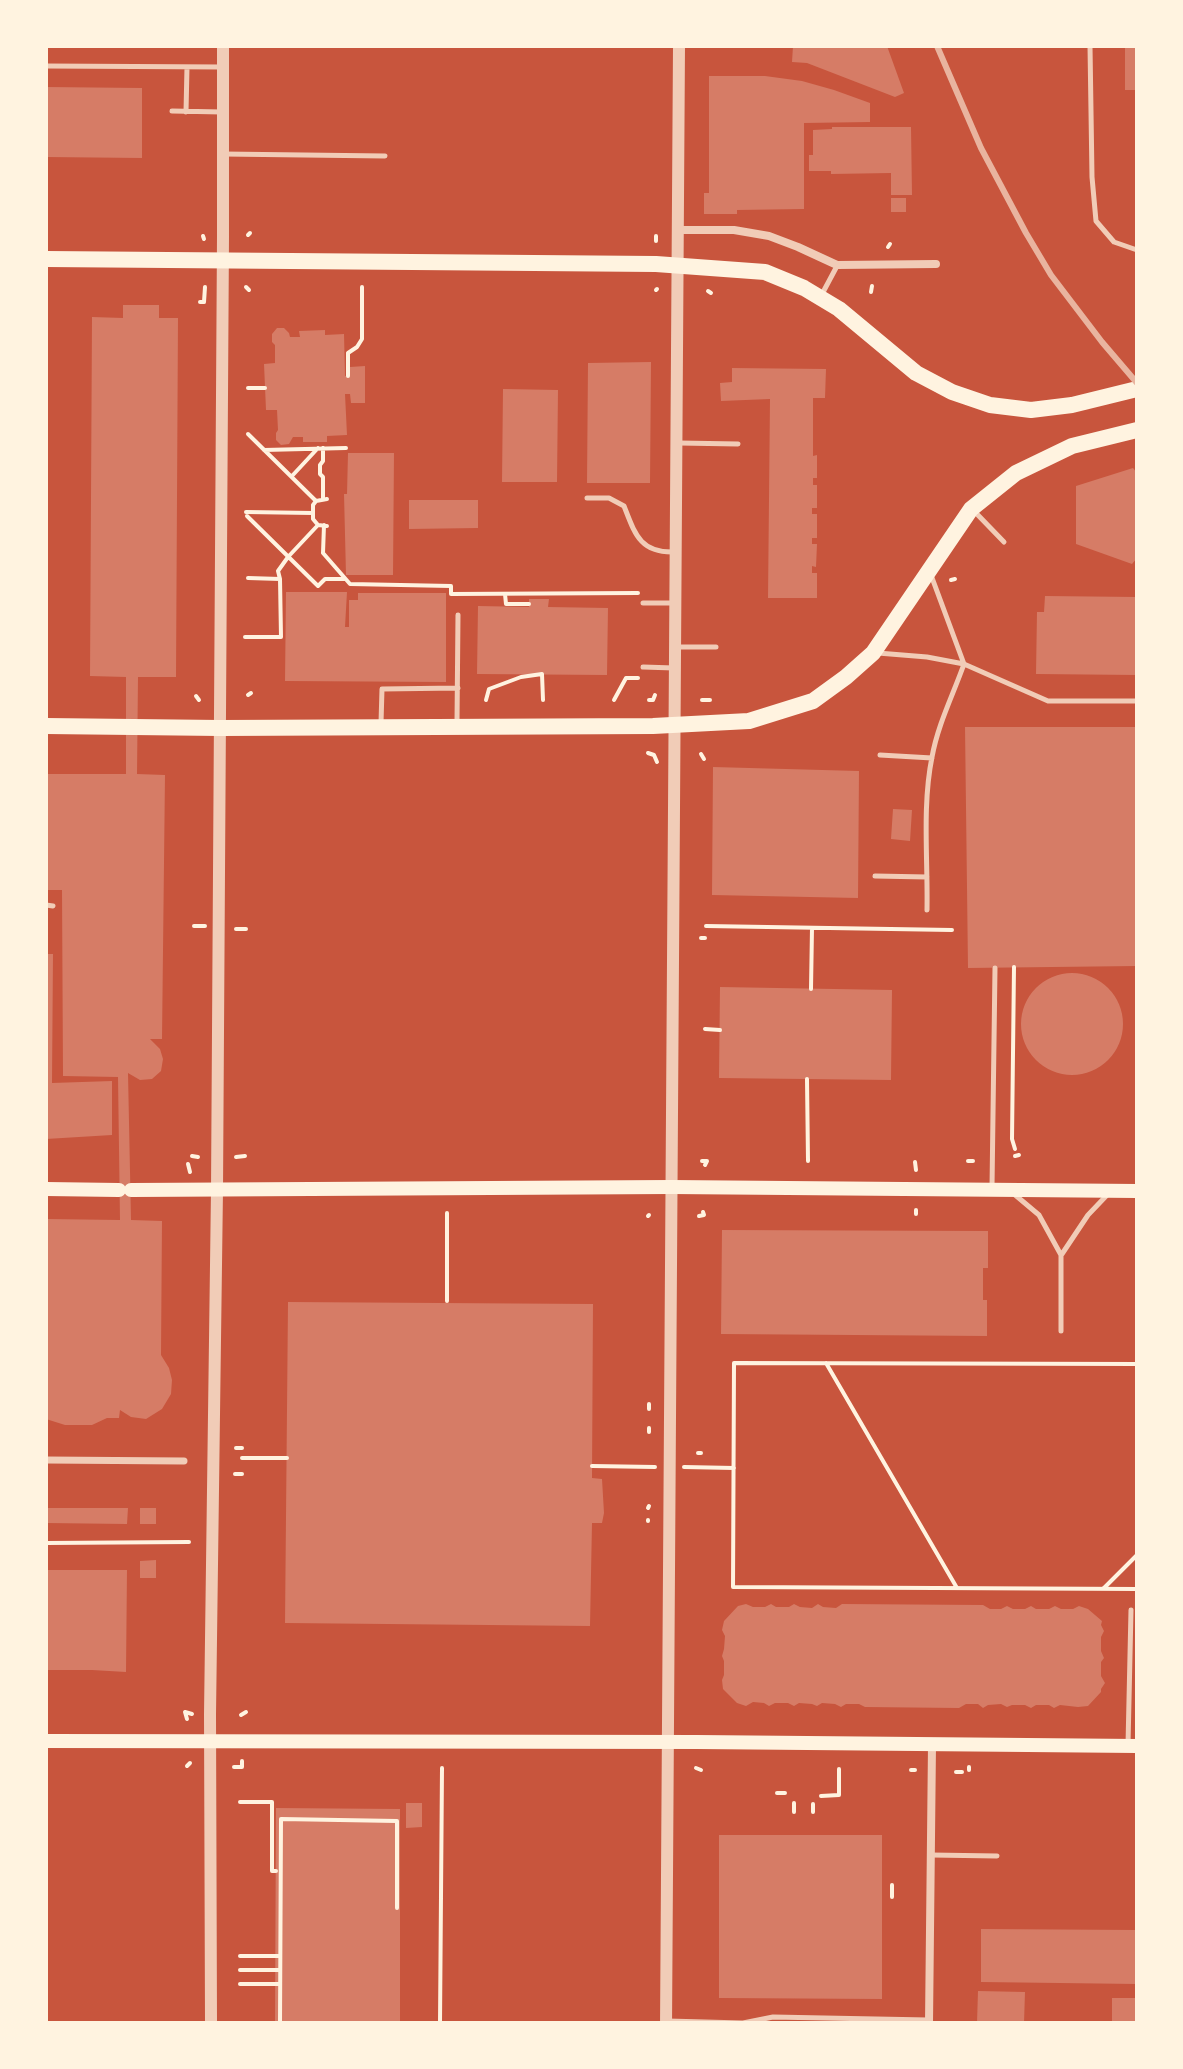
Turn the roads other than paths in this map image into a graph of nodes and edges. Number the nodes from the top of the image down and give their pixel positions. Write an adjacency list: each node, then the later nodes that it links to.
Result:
1 (223, 46): 6 (street)
2 (679, 46): 12 (street)
3 (1090, 46): 13 (lane)
4 (46, 66): 5 (lane)
5 (187, 67): 6 (lane); 8 (lane)
6 (223, 67): 9 (street)
7 (172, 111): 8 (lane)
8 (186, 112): 9 (lane)
9 (223, 112): 10 (street)
10 (222, 154): 11 (lane); 15 (street)
11 (385, 156)
12 (678, 230): 16 (street); 18 (street)
13 (1137, 250)
14 (46, 259): 15 (main road)
15 (223, 260): 16 (main road); 44 (street)
16 (677, 264): 19 (main road); 22 (street)
17 (936, 264): 18 (street)
18 (837, 265): 19 (lane)
19 (820, 297): 20 (main road)
20 (1137, 389)
21 (1137, 430): 25 (main road)
22 (676, 443): 23 (lane); 27 (street)
23 (738, 444)
24 (587, 498): 27 (lane)
25 (971, 509): 26 (lane); 28 (main road)
26 (1004, 542)
27 (675, 552): 30 (street)
28 (929, 571): 34 (main road); 35 (lane)
29 (643, 603): 30 (lane)
30 (675, 604): 32 (street)
31 (458, 615): 38 (lane)
32 (675, 647): 33 (lane); 37 (street)
33 (716, 647)
34 (873, 653): 35 (lane); 41 (main road)
35 (964, 664): 39 (lane); 46 (lane)
36 (643, 667): 37 (lane)
37 (675, 668): 41 (street)
38 (458, 688): 40 (lane); 43 (lane)
39 (1137, 701)
40 (457, 725): 41 (main road); 43 (main road)
41 (674, 725): 51 (street)
42 (46, 726): 44 (main road)
43 (381, 726): 44 (main road)
44 (220, 728): 54 (street)
45 (880, 755): 46 (lane)
46 (932, 758): 48 (lane)
47 (875, 876): 48 (lane)
48 (927, 877): 49 (lane)
49 (927, 910)
50 (995, 968): 53 (lane)
51 (671, 1187): 53 (main road); 54 (main road); 64 (street)
52 (46, 1189): 54 (main road)
53 (1000, 1189): 55 (main road); 57 (lane)
54 (217, 1190): 63 (street)
55 (1112, 1190): 56 (main road); 57 (lane)
56 (1137, 1191)
57 (1061, 1255): 58 (lane)
58 (1061, 1331)
59 (46, 1460): 60 (street)
60 (184, 1461)
61 (1131, 1610): 66 (lane)
62 (46, 1741): 63 (main road)
63 (210, 1742): 64 (main road); 71 (street)
64 (668, 1743): 65 (main road); 69 (street)
65 (932, 1745): 66 (main road); 67 (street)
66 (1133, 1746)
67 (931, 1855): 68 (lane); 70 (street)
68 (997, 1856)
69 (666, 2022): 70 (lane)
70 (929, 2022)
71 (211, 2023)

